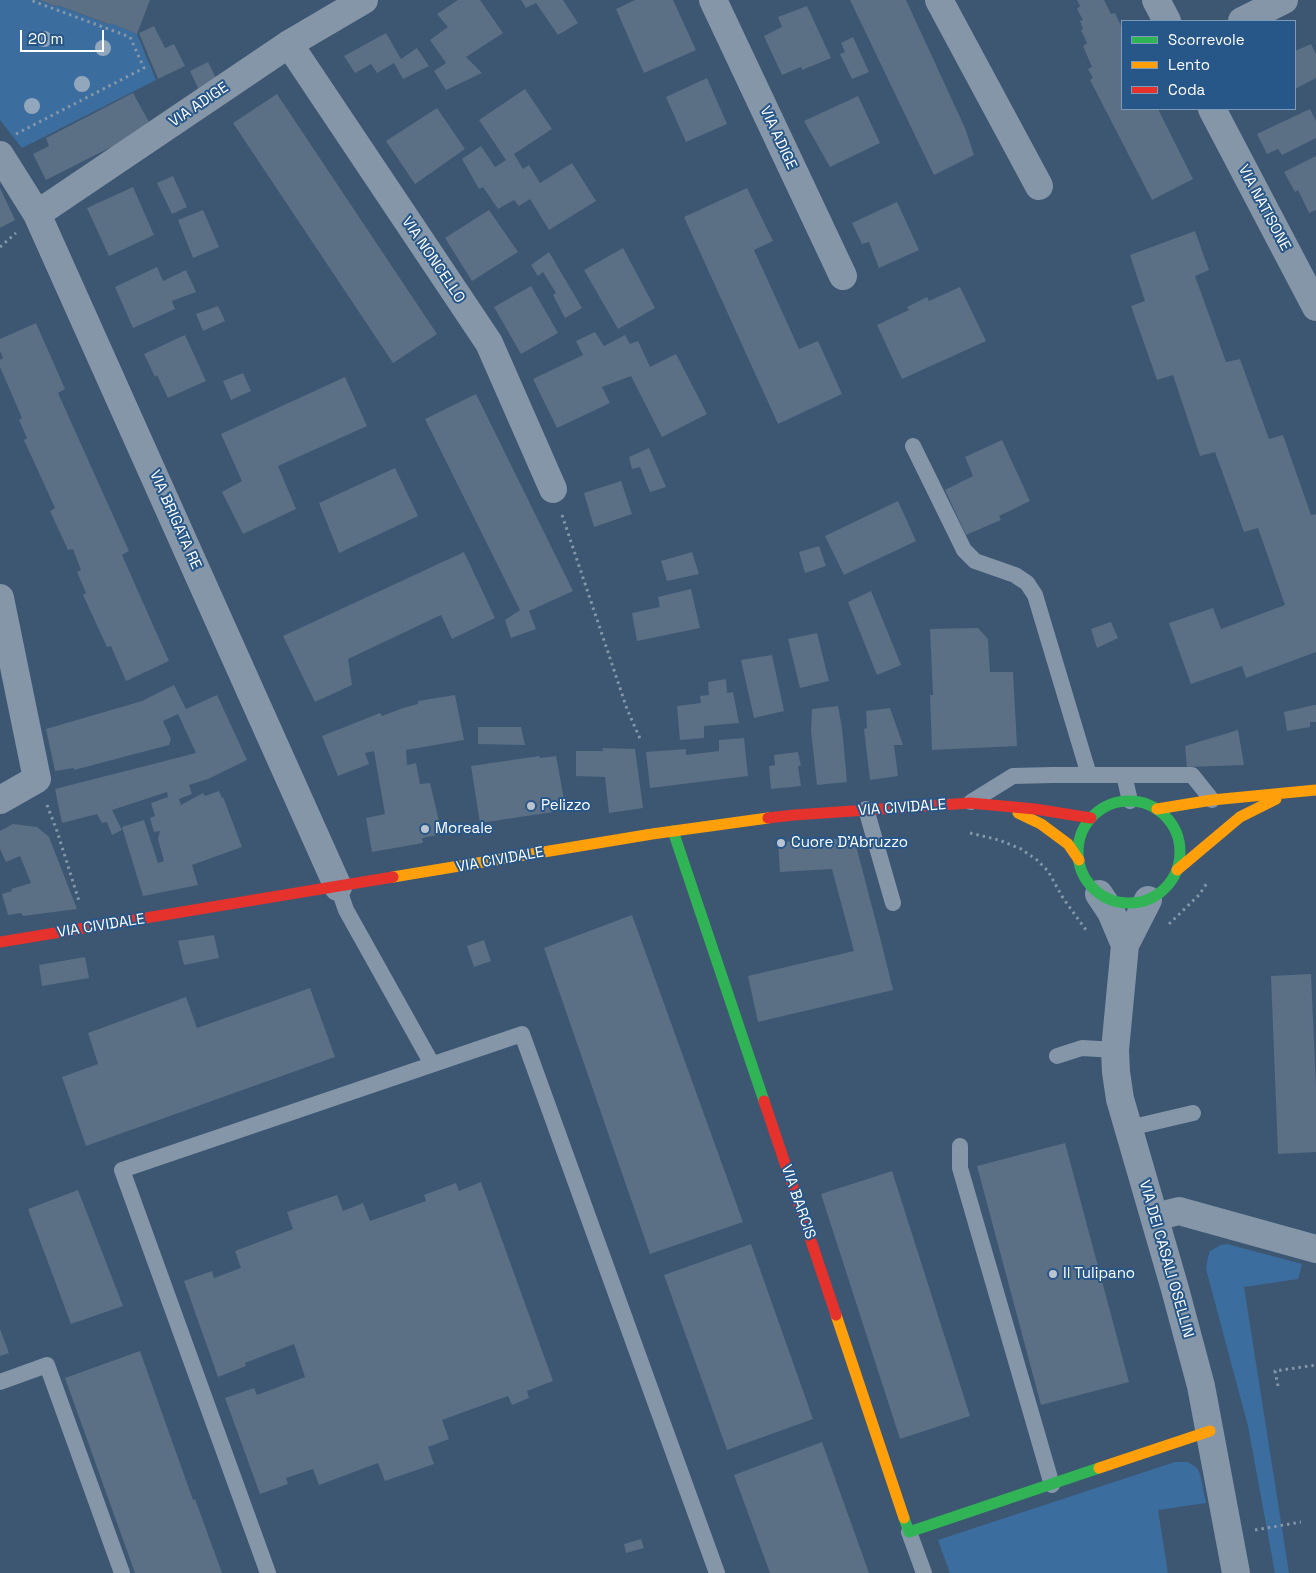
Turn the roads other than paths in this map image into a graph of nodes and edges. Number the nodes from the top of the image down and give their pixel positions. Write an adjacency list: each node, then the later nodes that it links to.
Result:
1 (364, 0): 8 (street, VIA ADIGE)
2 (713, 0): 13 (street, VIA ADIGE)
3 (938, 0): 11 (street)
4 (1156, 0): 6 (street)
5 (1284, 0): 7 (street)
6 (1166, 20)
7 (1244, 20)
8 (289, 44): 12 (street, VIA ADIGE); 16 (street, VIA NONCELLO)
9 (1213, 110): 14 (street, VIA NATISONE)
10 (4, 152): 12 (street, VIA BRIGATA RE)
11 (1039, 186)
12 (29, 221): 33 (street, VIA BRIGATA RE)
13 (843, 276)
14 (1316, 307)
15 (913, 446): 18 (lane)
16 (553, 489)
17 (0, 598): 22 (street)
18 (1089, 775): 19 (lane); 25 (lane)
19 (1124, 775): 23 (lane); 24 (lane)
20 (1316, 790): 21 (main road)
21 (1293, 791): 23 (main road); 32 (main road)
22 (0, 800)
23 (1212, 800): 28 (main road)
24 (1130, 801): 28 (main road); 29 (main road)
25 (970, 803): 26 (main road, VIA CIVIDALE); 27 (main road, VIA CIVIDALE)
26 (1003, 806): 29 (main road, VIA CIVIDALE); 31 (main road, VIA CIVIDALE)
27 (866, 810): 30 (main road, VIA CIVIDALE); 36 (lane)
28 (1157, 810): 32 (main road)
29 (1091, 818): 31 (main road)
30 (673, 831): 33 (main road, VIA CIVIDALE); 50 (main road, VIA BARCIS)
31 (1079, 860): 34 (main road, VIA CIVIDALE)
32 (1177, 870): 35 (main road)
33 (338, 887): 37 (main road, VIA CIVIDALE); 41 (lane)
34 (1099, 894): 35 (main road); 38 (street, VIA DEI CASALI OSELLIN)
35 (1148, 900): 38 (street, VIA DEI CASALI OSELLIN)
36 (892, 904)
37 (0, 942)
38 (1125, 945): 39 (street, VIA DEI CASALI OSELLIN)
39 (1115, 1050): 40 (lane); 43 (street, VIA DEI CASALI OSELLIN)
40 (1057, 1056)
41 (432, 1064): 52 (lane); 53 (lane)
42 (1193, 1113): 43 (lane)
43 (1128, 1128): 45 (street, VIA DEI CASALI OSELLIN)
44 (960, 1146): 49 (lane)
45 (1155, 1217): 46 (street); 48 (street, VIA DEI CASALI OSELLIN)
46 (1316, 1250)
47 (0, 1382): 51 (lane)
48 (1210, 1432): 49 (main road); 55 (street, VIA DEI CASALI OSELLIN)
49 (1052, 1484): 50 (main road)
50 (909, 1532): 54 (lane, VIA BARCIS)
51 (122, 1573)
52 (268, 1573)
53 (717, 1573)
54 (924, 1573)
55 (1236, 1573)

